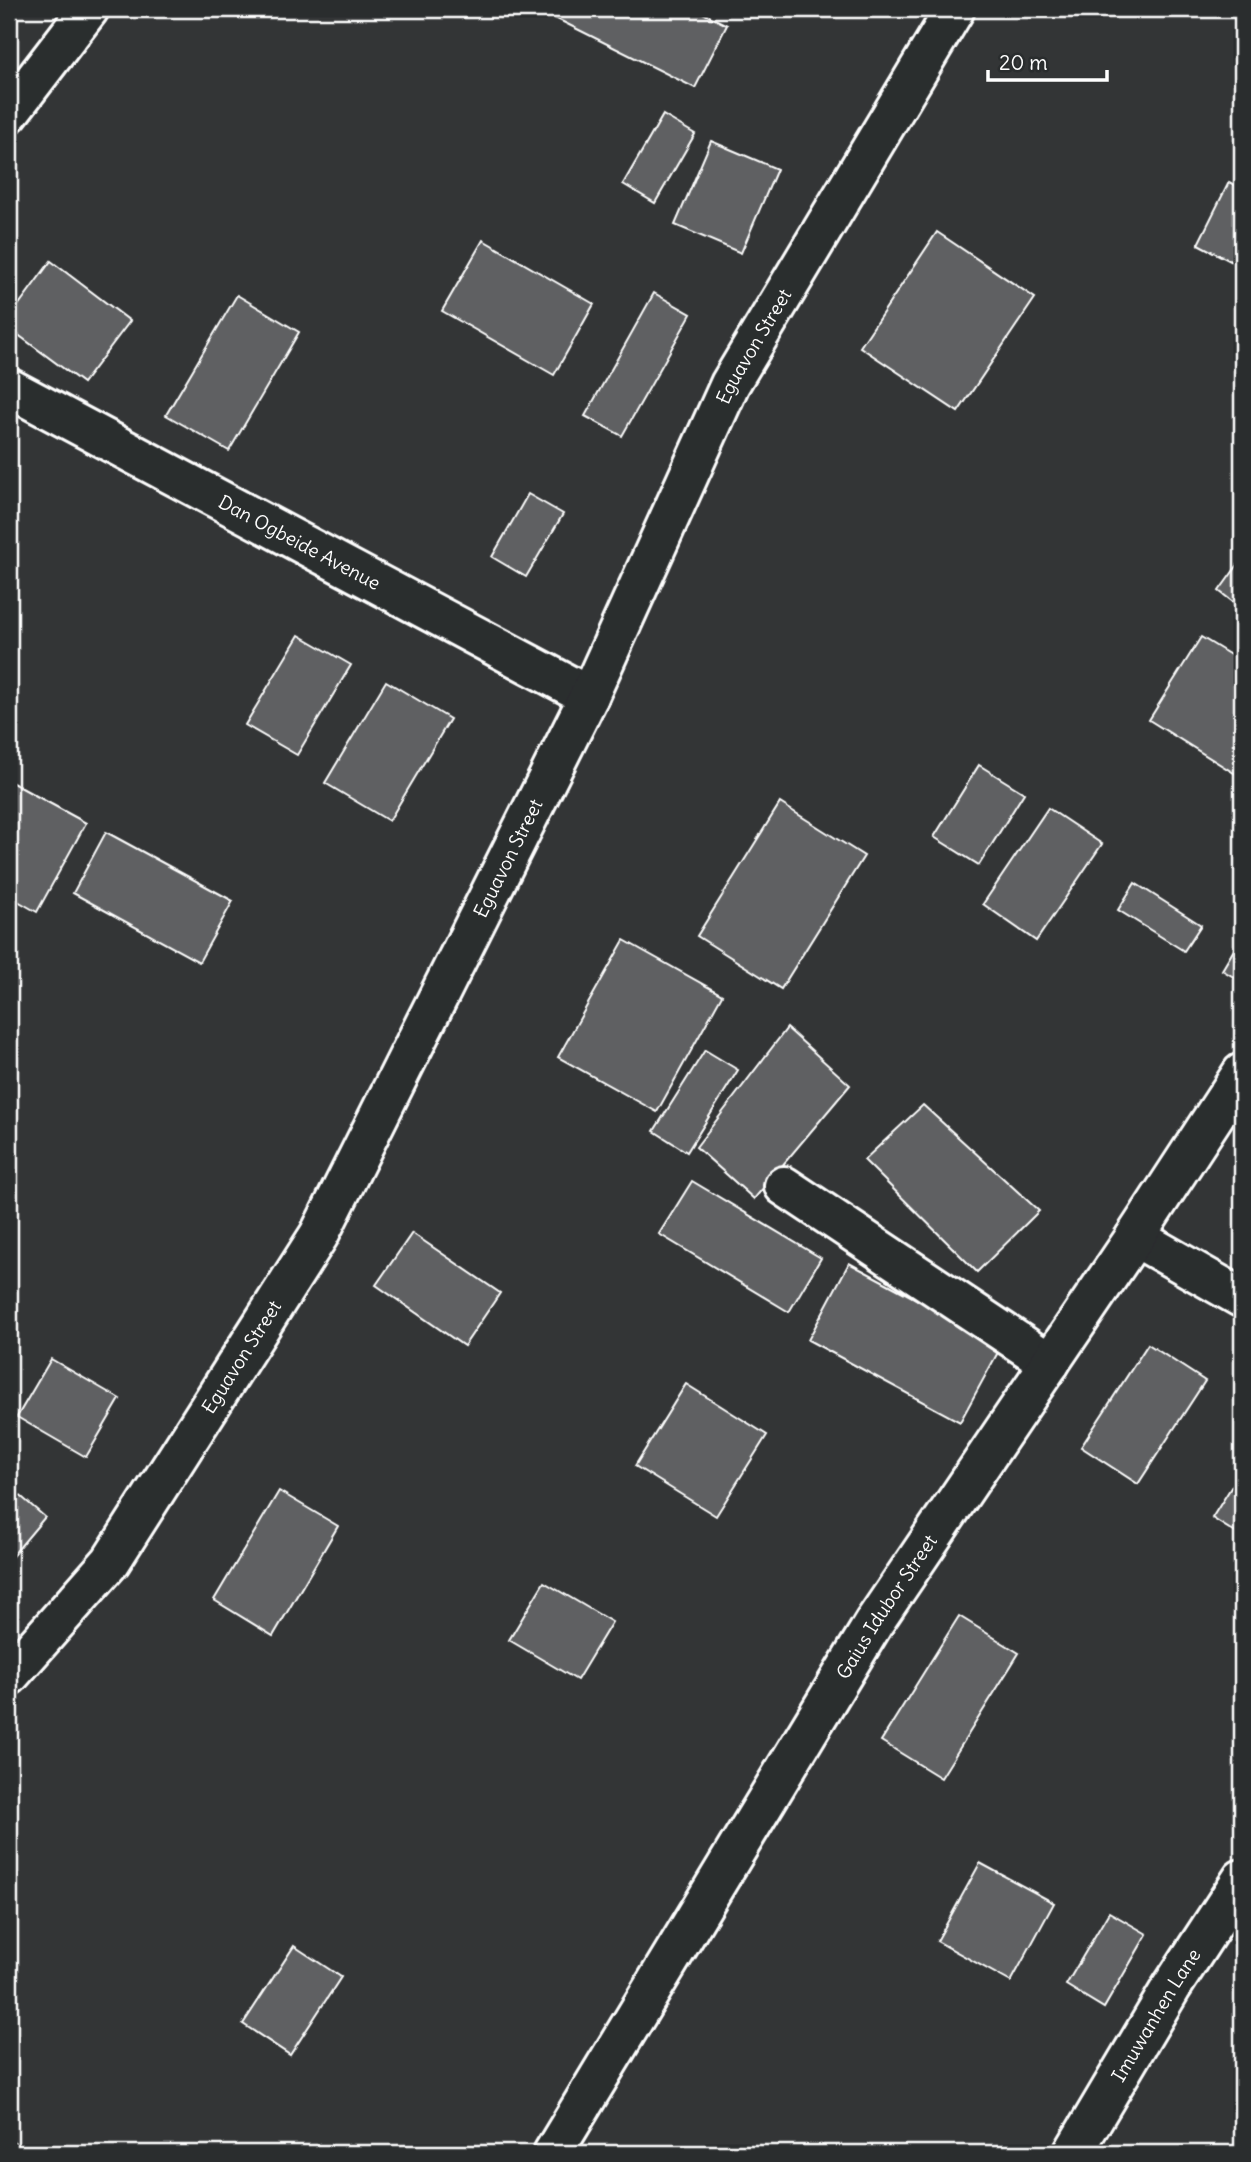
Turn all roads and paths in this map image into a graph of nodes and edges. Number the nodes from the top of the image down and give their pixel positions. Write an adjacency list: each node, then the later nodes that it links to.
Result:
1 (89, 9): 3 (street)
2 (955, 9): 5 (street, Eguavon Street)
3 (9, 113)
4 (9, 388): 5 (street, Dan Ogbeide Avenue)
5 (589, 696): 11 (street, Eguavon Street)
6 (1242, 1073): 8 (street, Gaius Idubor Street)
7 (784, 1186): 10 (street)
8 (1135, 1237): 9 (street); 10 (street, Gaius Idubor Street)
9 (1242, 1298)
10 (1050, 1363): 13 (street, Gaius Idubor Street)
11 (9, 1676)
12 (1242, 1879): 14 (street, Imuwanhen Lane)
13 (552, 2153)
14 (1073, 2153)

